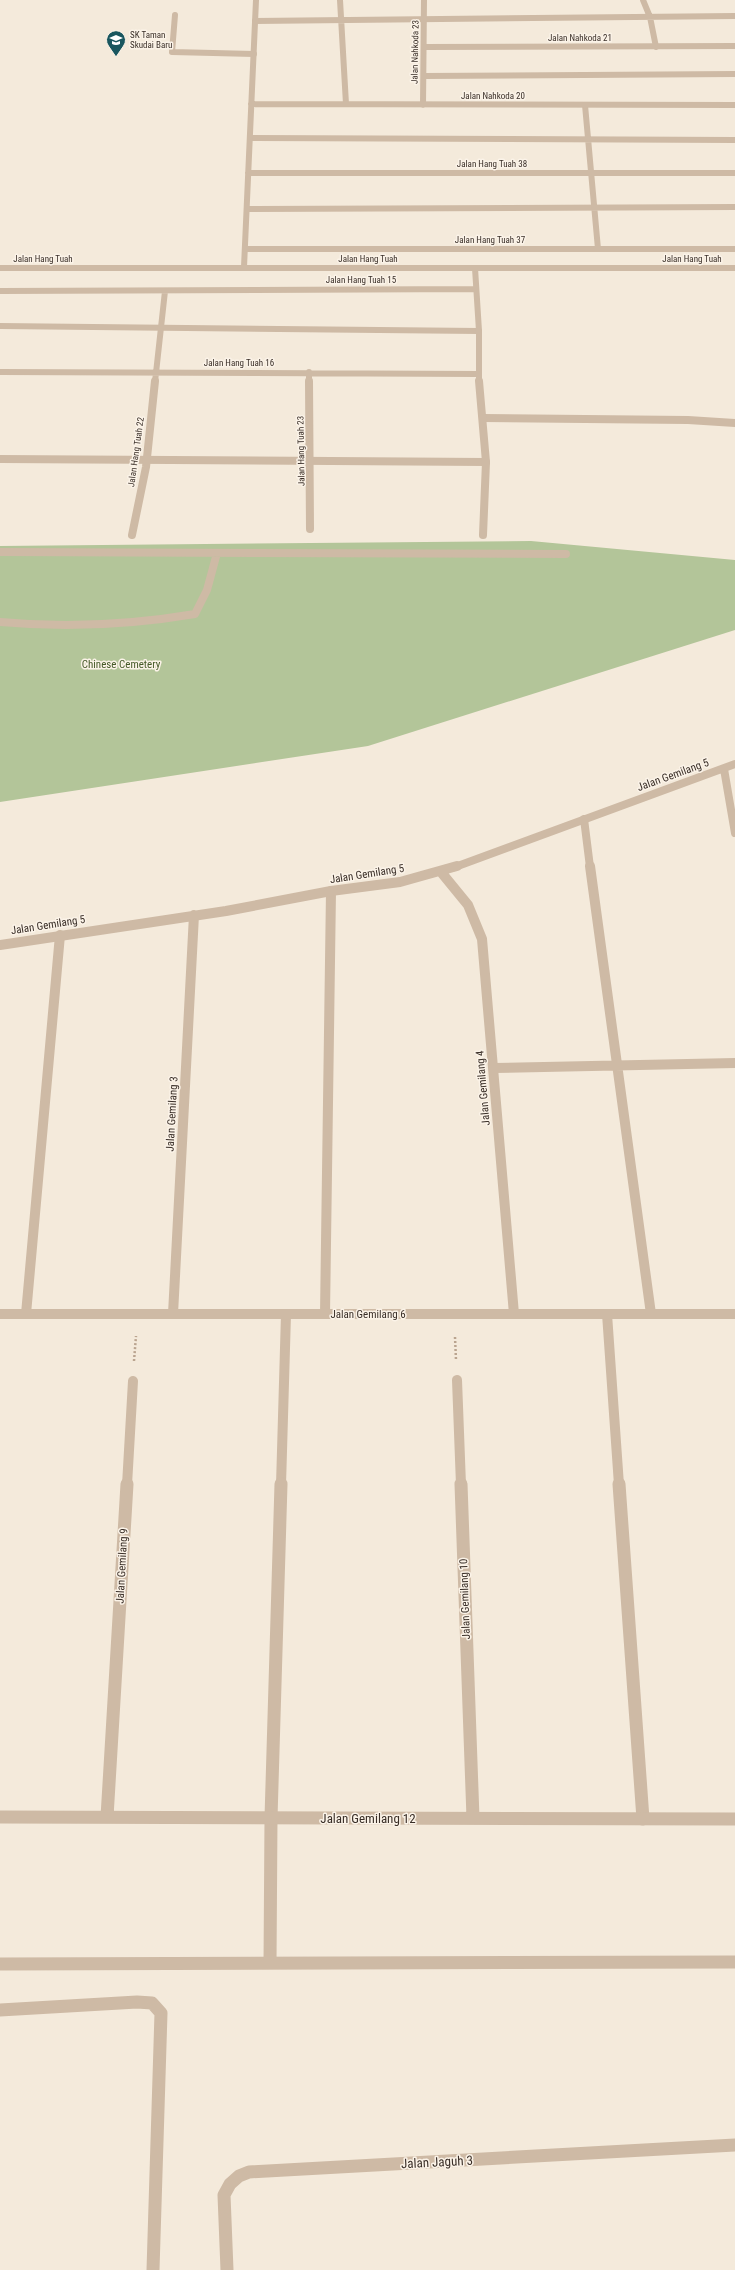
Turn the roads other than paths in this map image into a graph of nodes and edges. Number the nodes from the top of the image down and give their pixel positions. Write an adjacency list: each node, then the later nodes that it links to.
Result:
1 (256, 0): 9 (street)
2 (340, 0): 10 (street)
3 (424, 0): 8 (street, Jalan Nahkoda 23)
4 (643, 0): 7 (street)
5 (175, 15): 14 (street)
6 (735, 16): 7 (street)
7 (650, 17): 8 (street); 11 (street)
8 (424, 20): 10 (street); 13 (street, Jalan Nahkoda 23)
9 (255, 21): 10 (street); 14 (street)
10 (341, 21): 18 (street)
11 (656, 46): 12 (street, Jalan Nahkoda 21); 13 (street, Jalan Nahkoda 21)
12 (735, 46)
13 (424, 47): 16 (street, Jalan Nahkoda 23)
14 (254, 54): 17 (street)
15 (735, 74): 16 (street)
16 (424, 76): 19 (street, Jalan Nahkoda 23)
17 (251, 104): 18 (street, Jalan Nahkoda 20); 22 (street)
18 (346, 104): 19 (street, Jalan Nahkoda 20)
19 (423, 105): 20 (street, Jalan Nahkoda 20)
20 (585, 105): 21 (street, Jalan Nahkoda 20); 23 (street)
21 (735, 105)
22 (250, 138): 23 (street); 25 (street)
23 (588, 140): 24 (street); 26 (street)
24 (735, 140)
25 (248, 173): 26 (street, Jalan Hang Tuah 38); 30 (street)
26 (591, 173): 27 (street, Jalan Hang Tuah 38); 28 (street)
27 (735, 173)
28 (594, 206): 29 (street); 30 (street); 32 (street)
29 (735, 207)
30 (247, 209): 31 (street)
31 (245, 249): 32 (street, Jalan Hang Tuah 37); 35 (street)
32 (598, 249): 33 (street, Jalan Hang Tuah 37)
33 (735, 249)
34 (0, 268): 35 (street, Jalan Hang Tuah)
35 (244, 268): 36 (street, Jalan Hang Tuah)
36 (475, 268): 37 (street, Jalan Hang Tuah); 38 (street)
37 (735, 268)
38 (475, 289): 40 (street, Jalan Hang Tuah 15); 43 (street)
39 (0, 291): 40 (street, Jalan Hang Tuah 15)
40 (165, 291): 42 (street, Jalan Hang Tuah 22)
41 (0, 326): 42 (street)
42 (158, 328): 43 (street); 45 (street, Jalan Hang Tuah 22)
43 (479, 331): 47 (street)
44 (0, 372): 45 (street, Jalan Hang Tuah 16)
45 (156, 372): 46 (street, Jalan Hang Tuah 16); 50 (street, Jalan Hang Tuah 22)
46 (309, 372): 47 (street, Jalan Hang Tuah 16); 53 (street, Jalan Hang Tuah 23)
47 (478, 374): 48 (street)
48 (483, 418): 49 (street); 52 (street)
49 (735, 423)
50 (147, 458): 51 (street); 53 (street); 55 (street, Jalan Hang Tuah 22)
51 (0, 459)
52 (486, 462): 53 (street); 56 (street)
53 (310, 463): 54 (street, Jalan Hang Tuah 23)
54 (310, 529)
55 (132, 535)
56 (483, 535)
57 (0, 552): 58 (street)
58 (217, 553): 59 (street); 60 (street)
59 (566, 554)
60 (0, 622)
61 (735, 764): 62 (street, Jalan Gemilang 5)
62 (724, 769): 63 (street, Jalan Gemilang 5); 64 (street, Jalan Gemilang 5)
63 (584, 819): 65 (street, Jalan Gemilang 5); 71 (street)
64 (735, 833)
65 (441, 872): 66 (street, Jalan Gemilang 5); 72 (street, Jalan Gemilang 4)
66 (331, 891): 67 (street, Jalan Gemilang 5); 77 (street)
67 (194, 915): 68 (street, Jalan Gemilang 5); 75 (street, Jalan Gemilang 3)
68 (60, 935): 69 (street, Jalan Gemilang 5); 74 (street)
69 (0, 945)
70 (735, 1063): 71 (street)
71 (617, 1064): 72 (street); 80 (street)
72 (494, 1068): 78 (street, Jalan Gemilang 4)
73 (0, 1314): 74 (street, Jalan Gemilang 6)
74 (26, 1314): 75 (street, Jalan Gemilang 6)
75 (173, 1314): 76 (street, Jalan Gemilang 6)
76 (286, 1314): 77 (street, Jalan Gemilang 6); 86 (street)
77 (326, 1314): 78 (street, Jalan Gemilang 6)
78 (514, 1314): 79 (street, Jalan Gemilang 6)
79 (607, 1314): 80 (street, Jalan Gemilang 6); 88 (street)
80 (651, 1314): 81 (street, Jalan Gemilang 6)
81 (735, 1314)
82 (456, 1380): 87 (street, Jalan Gemilang 10)
83 (133, 1381): 85 (street, Jalan Gemilang 9)
84 (0, 1817): 85 (street, Jalan Gemilang 12)
85 (107, 1818): 86 (street, Jalan Gemilang 12)
86 (271, 1818): 87 (street, Jalan Gemilang 12); 91 (street)
87 (473, 1818): 88 (street, Jalan Gemilang 12)
88 (643, 1819): 89 (street, Jalan Gemilang 12)
89 (735, 1819)
90 (735, 1962): 91 (street)
91 (270, 1963): 92 (street)
92 (0, 1964)
93 (0, 2010): 95 (street)
94 (735, 2145): 96 (street, Jalan Jaguh 3)
95 (153, 2270)
96 (227, 2270)

